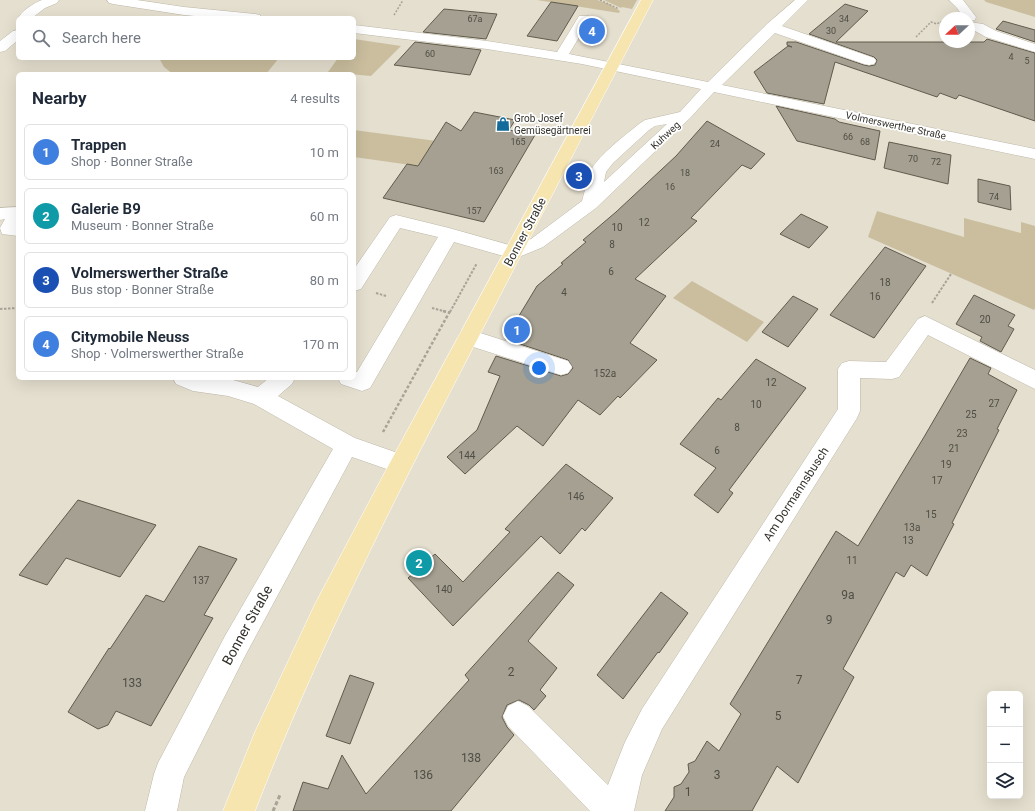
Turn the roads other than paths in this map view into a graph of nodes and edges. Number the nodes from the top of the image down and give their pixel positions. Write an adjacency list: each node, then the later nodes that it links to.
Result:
1 (53, 0): 8 (street)
2 (62, 0): 9 (street)
3 (115, 0): 10 (street)
4 (647, 0): 22 (main road, Bonner Straße)
5 (802, 0): 14 (street, Kuhweg)
6 (955, 0): 7 (street)
7 (965, 12)
8 (27, 16)
9 (44, 16)
10 (235, 16)
11 (584, 19): 20 (street)
12 (16, 23): 16 (street)
13 (975, 25): 19 (street)
14 (772, 27): 21 (street); 23 (street, Kuhweg)
15 (356, 29): 20 (street, Volmerswerther Straße)
16 (0, 34)
17 (16, 36): 18 (street)
18 (0, 48)
19 (1035, 48)
20 (561, 56): 22 (street, Volmerswerther Straße)
21 (869, 62)
22 (611, 66): 23 (street, Volmerswerther Straße); 30 (main road, Bonner Straße)
23 (711, 87): 24 (street, Volmerswerther Straße); 30 (street, Kuhweg)
24 (1035, 154)
25 (16, 213): 26 (street)
26 (0, 214)
27 (16, 216): 28 (street)
28 (16, 230)
29 (450, 234): 30 (street); 31 (street); 36 (street)
30 (514, 252): 32 (main road, Bonner Straße)
31 (356, 281)
32 (468, 337): 33 (street); 40 (main road, Bonner Straße)
33 (561, 367)
34 (188, 380): 38 (street)
35 (279, 380): 38 (street)
36 (356, 380)
37 (1035, 380): 42 (street, Am Dormannsbusch)
38 (258, 388): 39 (street)
39 (347, 445): 40 (street); 43 (street, Bonner Straße)
40 (401, 464): 44 (main road, Bonner Straße)
41 (518, 716): 42 (street)
42 (618, 810)
43 (161, 811)
44 (238, 811)

